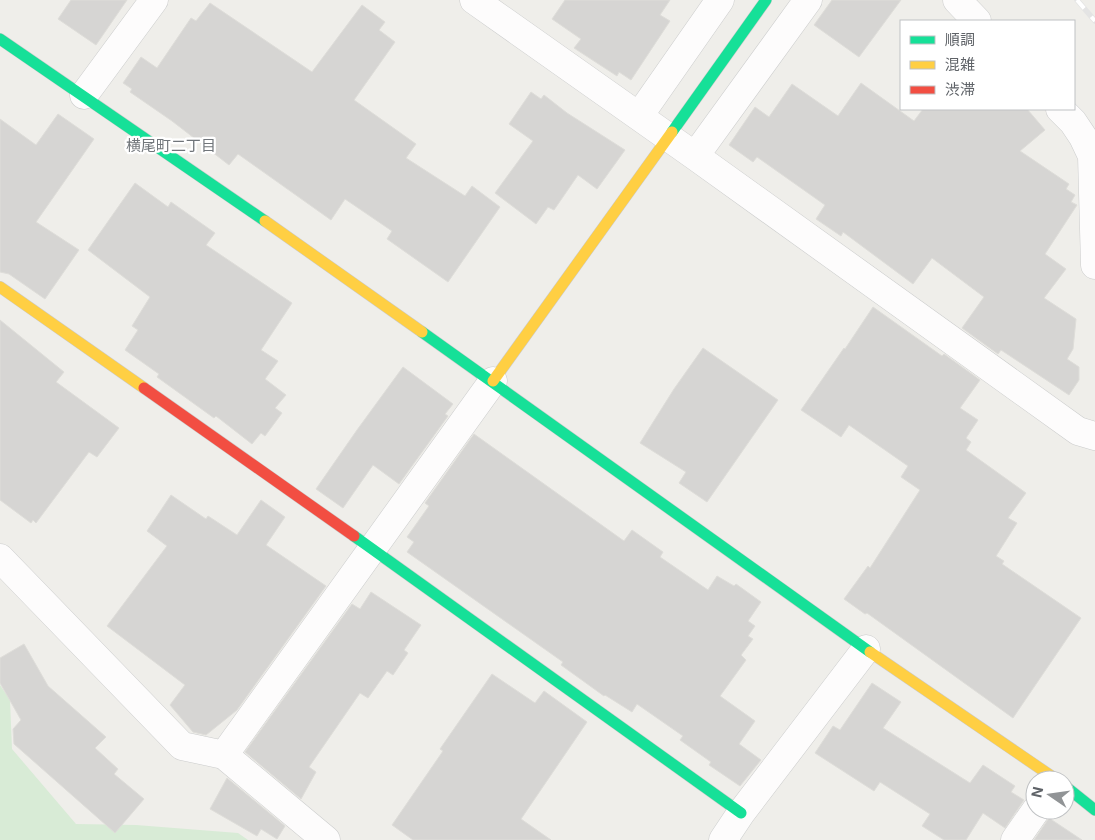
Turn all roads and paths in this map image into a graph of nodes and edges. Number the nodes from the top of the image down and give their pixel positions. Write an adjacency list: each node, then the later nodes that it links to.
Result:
1 (154, 0): 9 (street)
2 (474, 0): 11 (street)
3 (720, 0): 11 (street)
4 (766, 0): 12 (street)
5 (808, 0): 13 (street)
6 (956, 0): 7 (street)
7 (976, 20)
8 (0, 39): 9 (street)
9 (84, 95): 16 (street)
10 (1061, 110): 14 (street)
11 (639, 116): 12 (street)
12 (668, 138): 13 (street); 16 (street)
13 (696, 156): 17 (street)
14 (1095, 265)
15 (0, 287): 18 (street)
16 (493, 381): 18 (street); 20 (street)
17 (1095, 436)
18 (373, 549): 21 (street); 25 (street)
19 (0, 558): 21 (street)
20 (866, 648): 22 (street); 25 (street)
21 (224, 755): 27 (street)
22 (1043, 770)
23 (1075, 794): 24 (street)
24 (1095, 810)
25 (741, 813): 28 (street)
26 (1029, 820): 29 (street)
27 (326, 840)
28 (723, 840)
29 (1015, 840)

